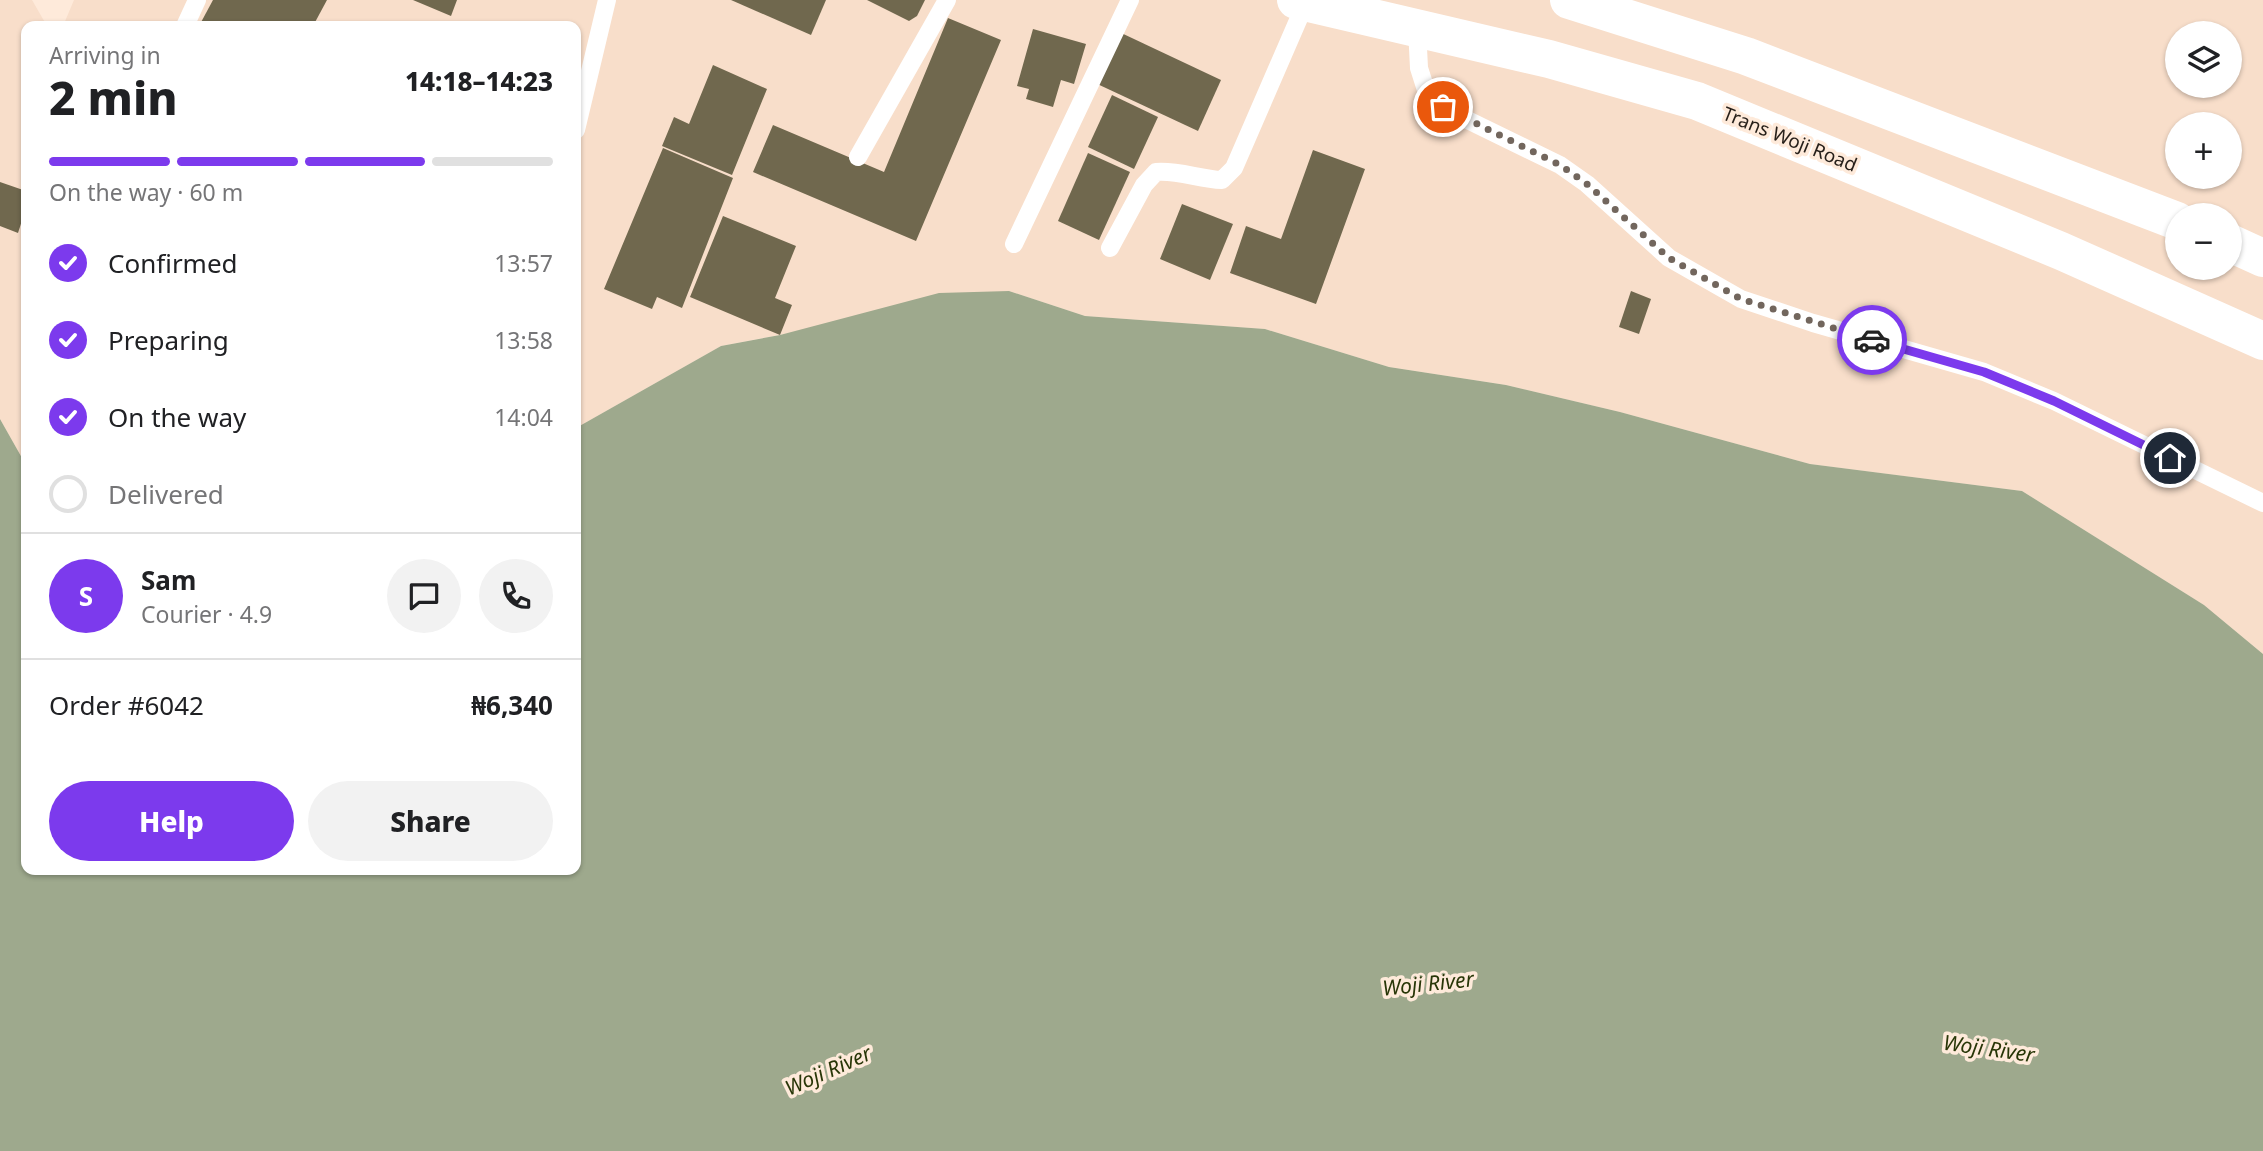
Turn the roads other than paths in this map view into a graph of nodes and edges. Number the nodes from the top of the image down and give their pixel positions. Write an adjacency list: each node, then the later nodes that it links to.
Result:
1 (197, 0): 7 (lane)
2 (607, 0): 9 (lane)
3 (947, 0): 10 (lane)
4 (1130, 0): 12 (lane)
5 (1569, 0): 11 (main road)
6 (1301, 1): 8 (main road, Trans Woji Road); 13 (lane)
7 (187, 21)
8 (1417, 28): 16 (main road, Trans Woji Road); 17 (lane)
9 (581, 109)
10 (859, 157)
11 (2165, 216)
12 (1014, 244)
13 (1110, 248)
14 (2242, 248): 15 (main road)
15 (2263, 258)
16 (2263, 341)
17 (2263, 503)

